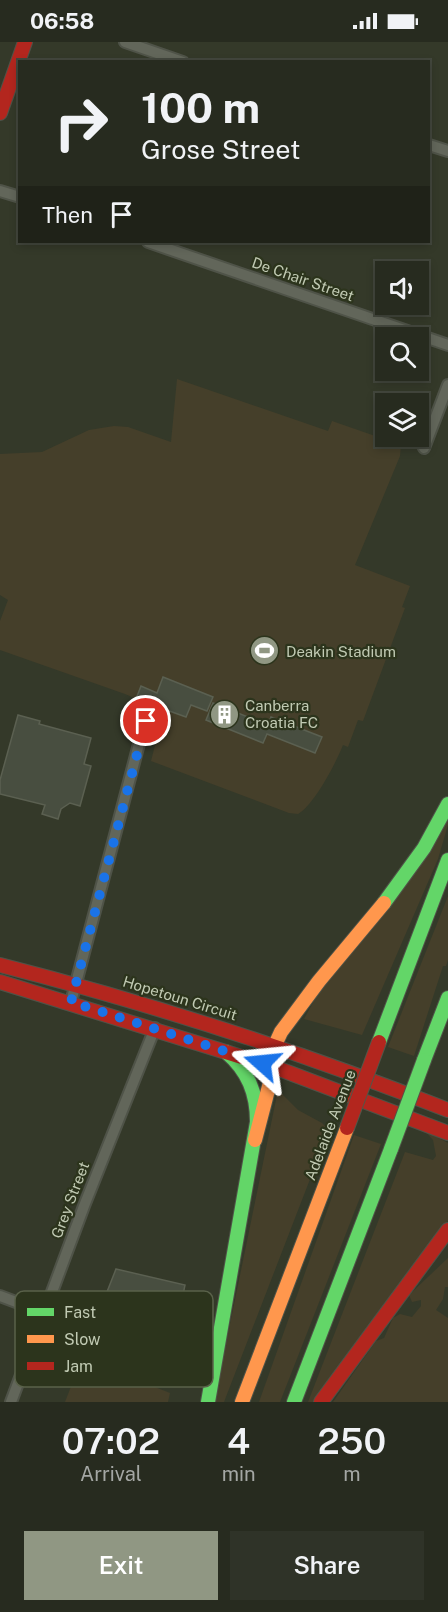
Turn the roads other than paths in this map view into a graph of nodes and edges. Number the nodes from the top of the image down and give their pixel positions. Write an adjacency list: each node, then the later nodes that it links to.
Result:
1 (25, 42): 3 (main road)
2 (125, 42): 4 (street)
3 (19, 60)
4 (177, 60)
5 (18, 62): 6 (main road)
6 (0, 113)
7 (430, 145): 8 (street)
8 (448, 151)
9 (0, 191): 10 (street)
10 (18, 196)
11 (151, 243): 12 (street, De Chair Street)
12 (448, 345)
13 (448, 385): 14 (street)
14 (424, 448)
15 (146, 721): 20 (street)
16 (448, 804): 25 (main road)
17 (448, 860): 40 (main road, Adelaide Avenue, bridge)
18 (0, 965): 20 (main road, Hopetoun Circuit)
19 (0, 982): 22 (main road)
20 (75, 984): 22 (street); 23 (main road, Hopetoun Circuit)
21 (448, 998): 41 (main road, bridge)
22 (71, 1002): 24 (main road)
23 (162, 1010): 24 (main road, Grey Street); 25 (main road, Hopetoun Circuit)
24 (155, 1028): 26 (main road); 32 (street, Grey Street)
25 (275, 1045): 27 (main road); 28 (main road, Hopetoun Circuit)
26 (226, 1052): 27 (main road); 30 (main road)
27 (274, 1067): 29 (main road); 30 (main road)
28 (448, 1110)
29 (448, 1133)
30 (255, 1140): 35 (main road)
31 (448, 1230): 42 (main road)
32 (53, 1291)
33 (0, 1296): 34 (street)
34 (15, 1302)
35 (213, 1374)
36 (17, 1387): 38 (street, Grey Street)
37 (211, 1387): 39 (main road)
38 (11, 1402)
39 (208, 1402)
40 (242, 1402)
41 (294, 1402)
42 (321, 1402)

